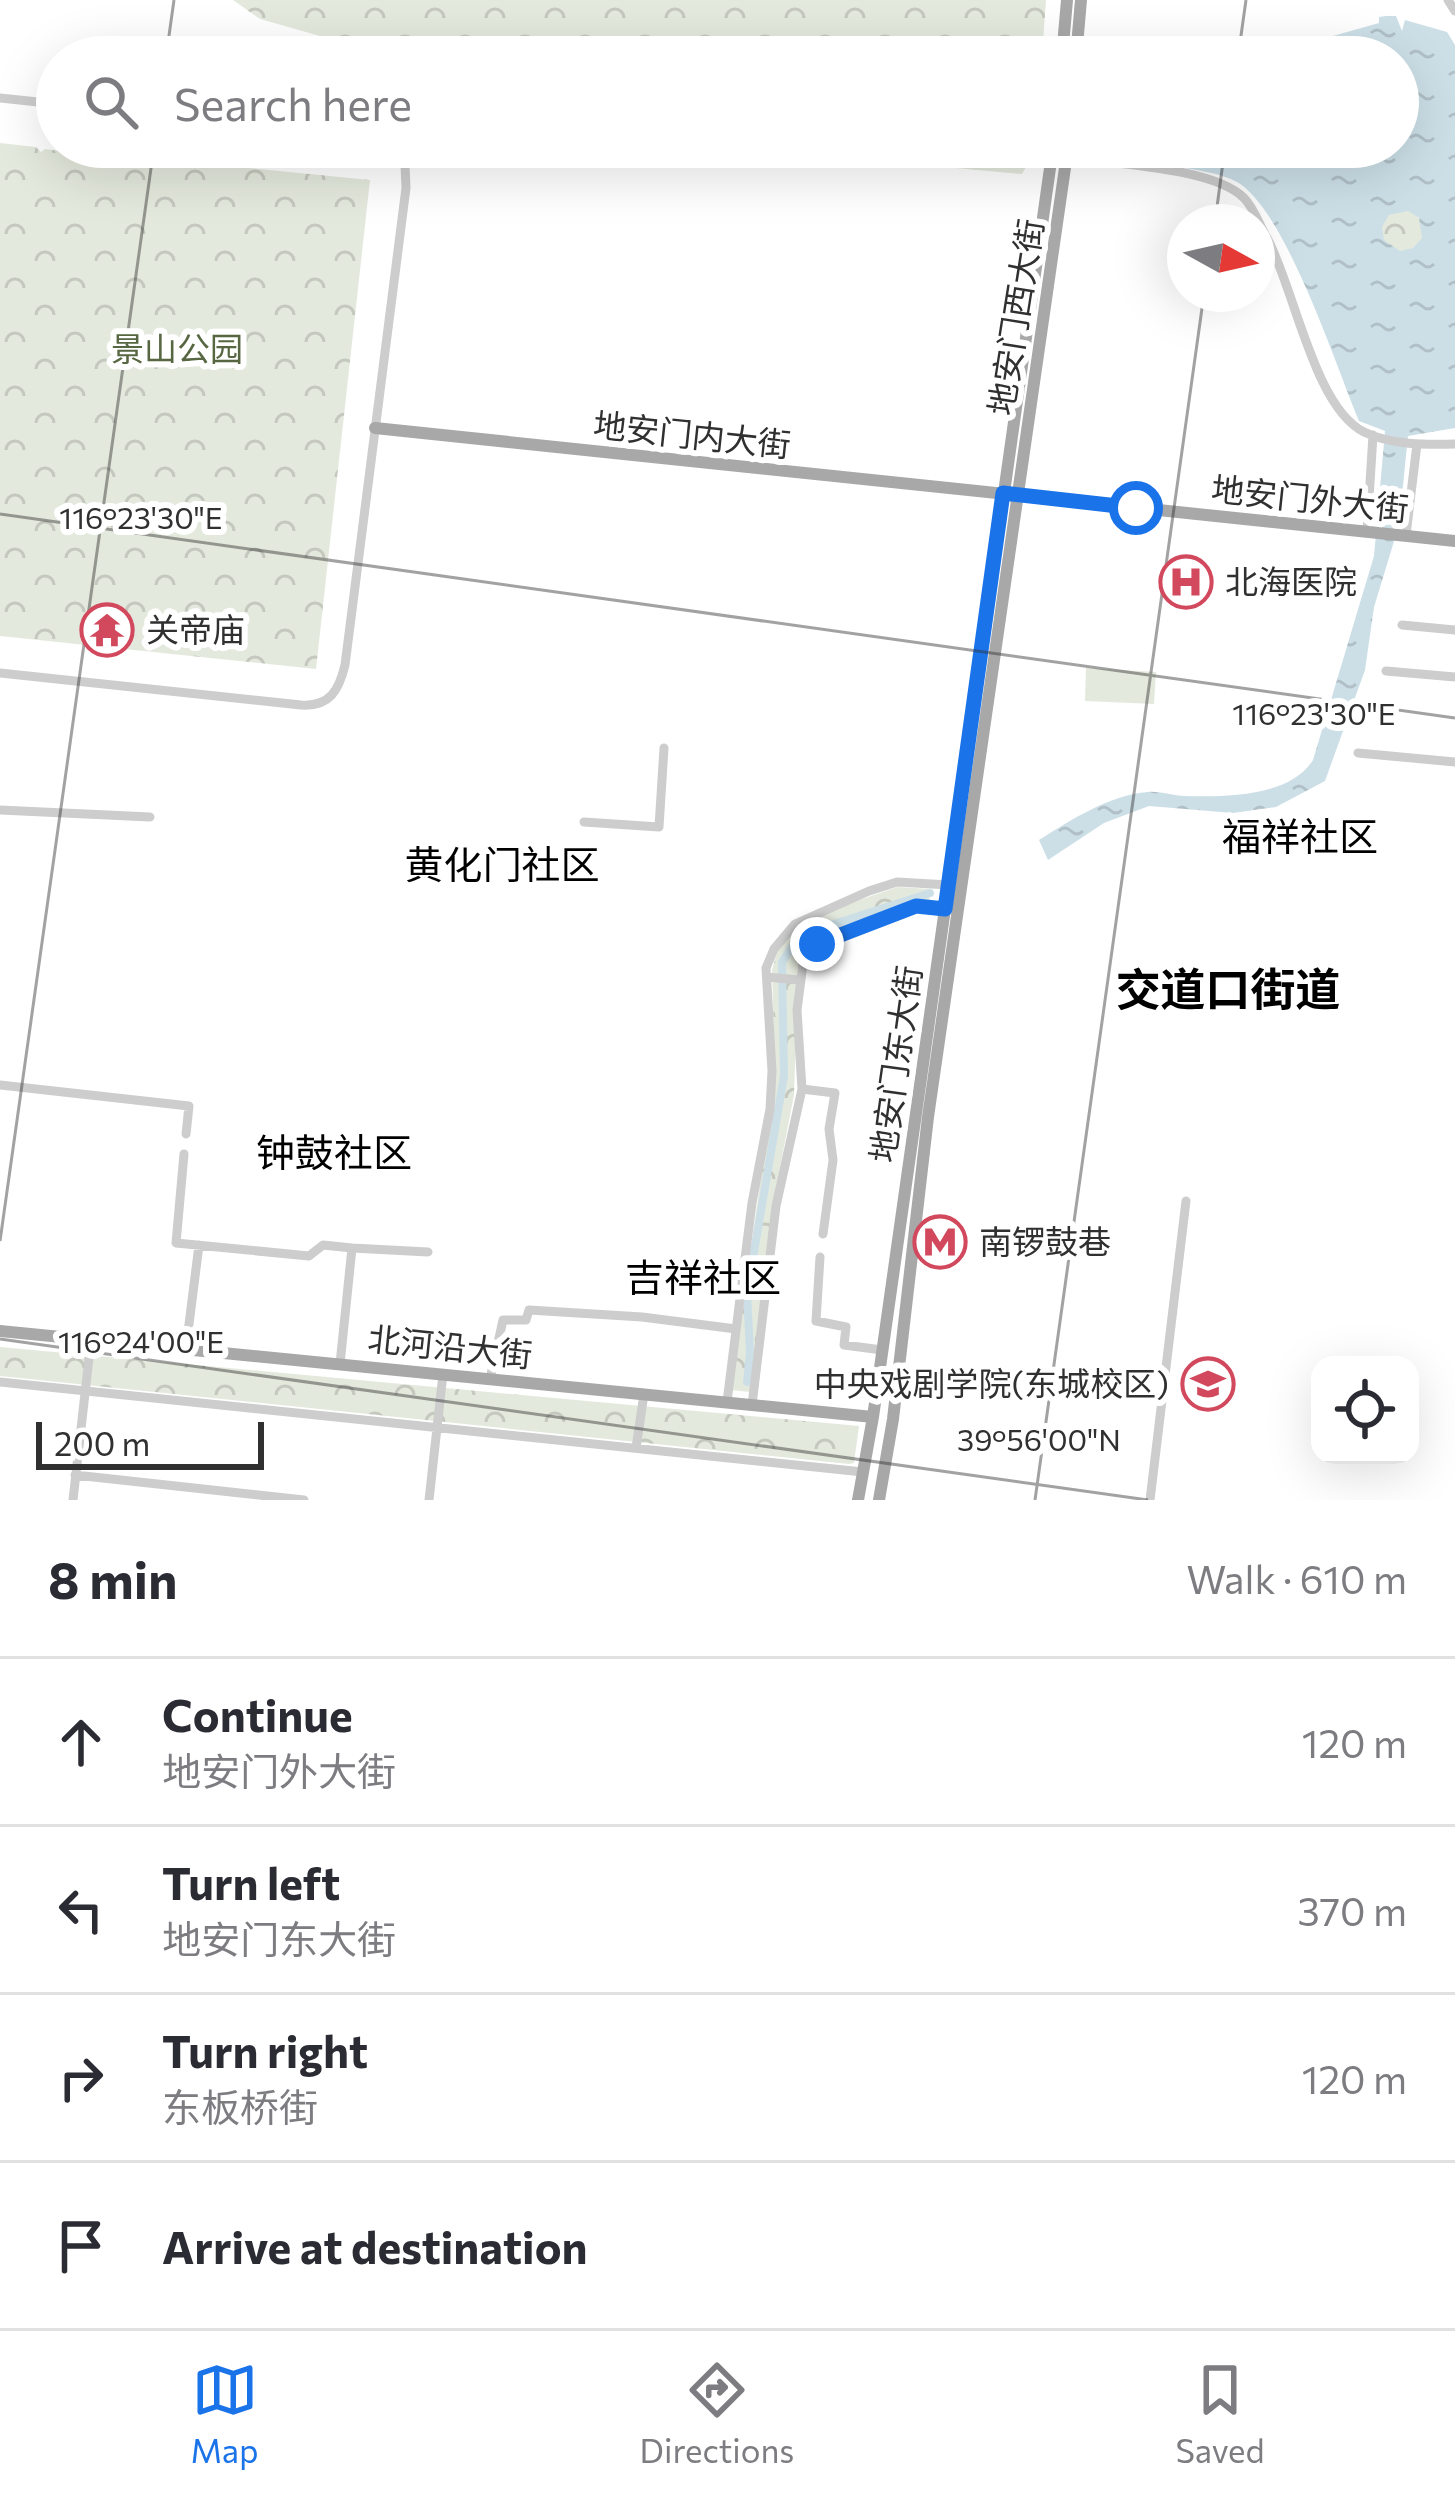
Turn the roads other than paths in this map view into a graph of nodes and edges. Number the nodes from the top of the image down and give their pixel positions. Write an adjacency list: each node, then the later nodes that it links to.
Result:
1 (1067, 0): 5 (main road)
2 (1081, 0): 6 (main road)
3 (1448, 0): 4 (street)
4 (1455, 11)
5 (1064, 36)
6 (1078, 36)
7 (0, 98): 8 (street)
8 (36, 102)
9 (402, 168): 13 (street)
10 (1050, 168): 17 (main road, 地安门西大街)
11 (1064, 168): 17 (main road, 地安门西大街)
12 (1146, 168): 14 (street)
13 (375, 428): 17 (main road, 地安门内大街); 24 (street)
14 (1373, 435): 15 (street); 18 (street)
15 (1417, 444): 16 (street); 19 (street)
16 (1455, 444)
17 (1009, 494): 18 (main road, 地安门外大街); 32 (main road, 地安门东大街); 62 (main road, 地安门东大街)
18 (1367, 531): 19 (main road, 地安门外大街)
19 (1406, 535): 20 (main road, 地安门外大街)
20 (1455, 541)
21 (1402, 625): 22 (street)
22 (1455, 630)
23 (1386, 671): 25 (street)
24 (0, 673)
25 (1455, 677)
26 (664, 748): 31 (street)
27 (1358, 753): 28 (street)
28 (1454, 762)
29 (0, 810): 30 (street)
30 (150, 817)
31 (584, 822)
32 (949, 885): 33 (main road, 地安门东大街); 34 (street)
33 (945, 909): 35 (street); 52 (main road, 地安门东大街)
34 (766, 977): 35 (street); 41 (street)
35 (799, 980): 37 (street)
36 (0, 1084): 38 (street)
37 (802, 1089): 42 (street); 43 (street)
38 (186, 1134)
39 (184, 1154): 44 (street)
40 (1186, 1201): 72 (street)
41 (752, 1203): 42 (street); 48 (street)
42 (776, 1206): 60 (street)
43 (823, 1234)
44 (200, 1245): 45 (street); 51 (street)
45 (352, 1248): 46 (street); 53 (street)
46 (428, 1252)
47 (820, 1257): 52 (street)
48 (736, 1329): 55 (street); 59 (street)
49 (0, 1331): 50 (main road, 北河沿大街)
50 (91, 1340): 51 (main road, 北河沿大街); 57 (street)
51 (186, 1348): 53 (main road, 北河沿大街)
52 (882, 1350): 61 (main road, 地安门东大街)
53 (340, 1364): 54 (main road, 北河沿大街)
54 (443, 1374): 55 (main road, 北河沿大街); 63 (street)
55 (490, 1378): 58 (main road, 北河沿大街)
56 (0, 1382): 57 (street)
57 (84, 1390): 63 (street); 66 (street)
58 (644, 1394): 59 (main road, 北河沿大街); 64 (street)
59 (727, 1402): 60 (main road, 北河沿大街)
60 (752, 1405): 61 (main road, 北河沿大街)
61 (873, 1417): 62 (street, 北河沿大街); 65 (main road, 地安门东大街)
62 (893, 1419): 71 (main road, 地安门东大街)
63 (438, 1427): 64 (street); 69 (street)
64 (636, 1448): 65 (street)
65 (863, 1472): 70 (main road, 地安门东大街)
66 (75, 1475): 67 (street); 68 (street)
67 (73, 1500)
68 (304, 1500)
69 (429, 1500)
70 (858, 1500)
71 (879, 1500)
72 (1150, 1500)

